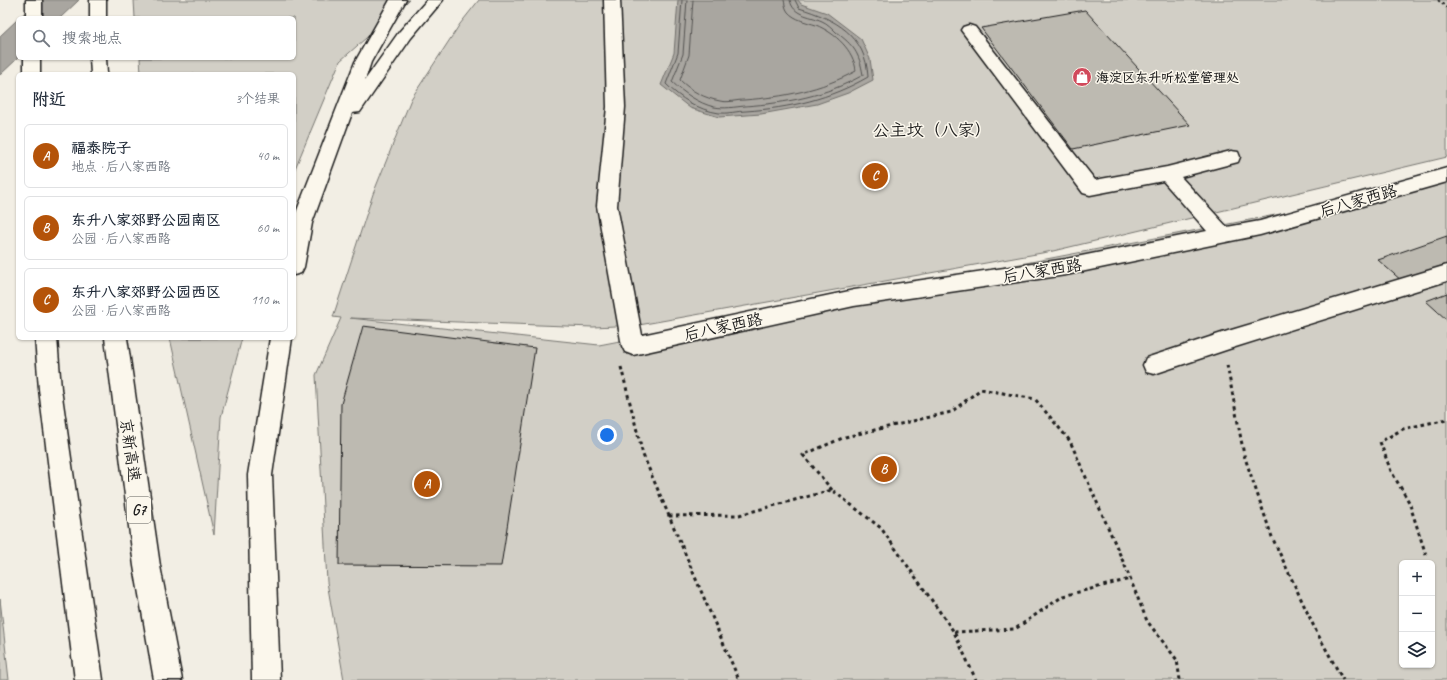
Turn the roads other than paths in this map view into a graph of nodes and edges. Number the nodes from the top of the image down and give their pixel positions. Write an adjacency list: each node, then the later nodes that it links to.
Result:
1 (34, 0): 6 (main road)
2 (98, 0): 7 (main road)
3 (398, 0): 13 (main road)
4 (435, 0): 13 (main road)
5 (612, 0): 17 (main road, 后八家西路)
6 (34, 16)
7 (98, 16)
8 (969, 30): 15 (main road)
9 (32, 60): 11 (main road)
10 (98, 60): 12 (main road)
11 (32, 72)
12 (99, 72)
13 (336, 134): 18 (main road)
14 (1232, 157): 15 (main road)
15 (1167, 174): 17 (main road)
16 (1447, 175): 17 (main road, 后八家西路)
17 (1222, 235)
18 (296, 256)
19 (1447, 273): 23 (main road)
20 (46, 340): 24 (main road)
21 (116, 340): 25 (main road, 京新高速 / G7)
22 (281, 340): 26 (main road)
23 (1154, 365)
24 (90, 680)
25 (168, 680)
26 (266, 680)

